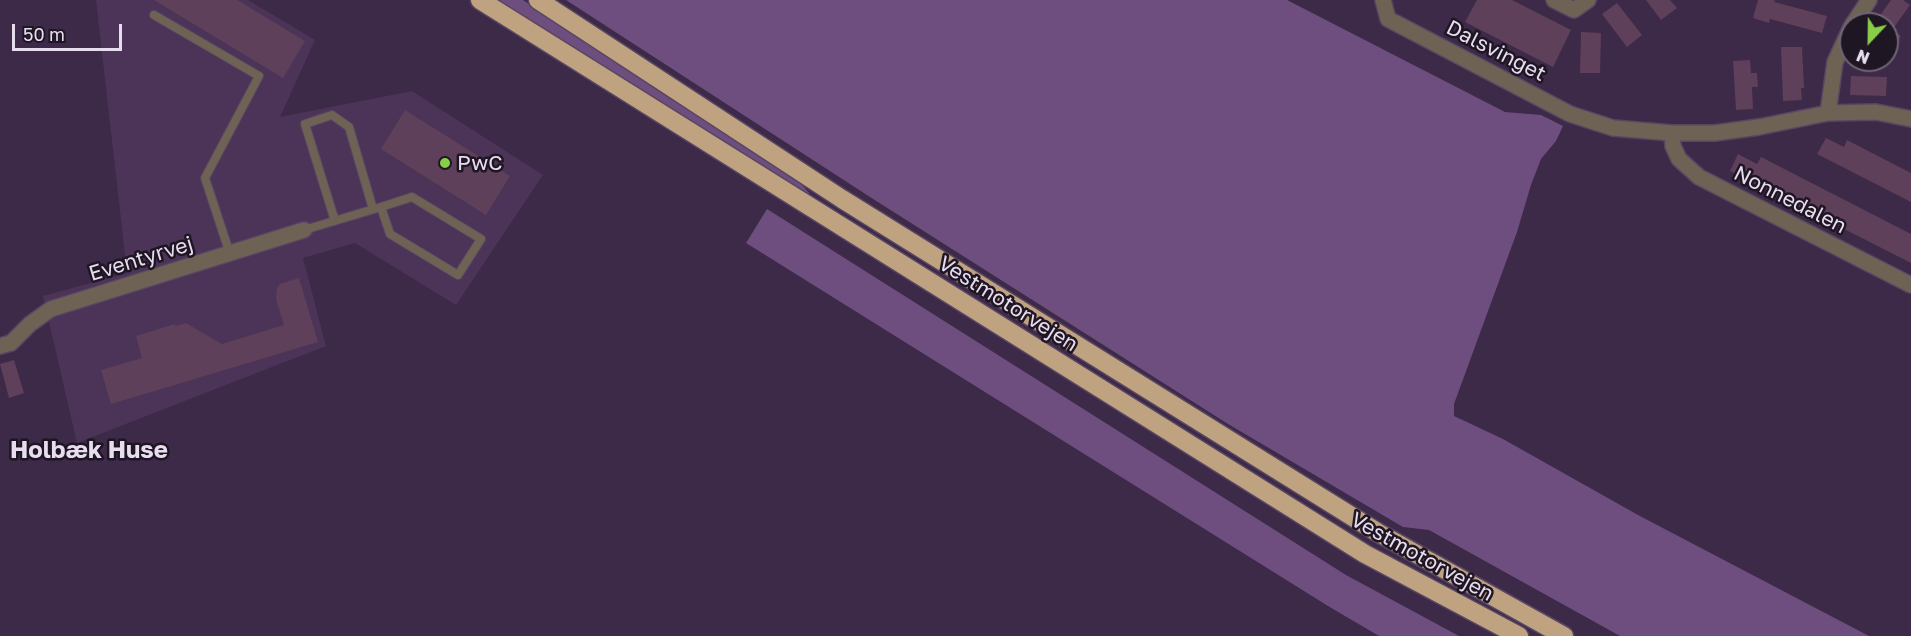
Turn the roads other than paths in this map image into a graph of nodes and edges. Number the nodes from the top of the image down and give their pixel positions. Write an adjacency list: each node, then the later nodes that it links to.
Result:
1 (480, 0): 18 (highway, Vestmotorvejen)
2 (538, 0): 19 (highway, Vestmotorvejen)
3 (1383, 0): 9 (street, Dalsvinget)
4 (1554, 0): 5 (street)
5 (1588, 0)
6 (154, 15): 15 (lane)
7 (1839, 54): 8 (street)
8 (1828, 112): 10 (street, Nonnedalen); 11 (street, Nonnedalen)
9 (1570, 114): 11 (street, Nonnedalen)
10 (1911, 119)
11 (1672, 133): 16 (street, Nonnedalen)
12 (377, 208): 12 (lane); 13 (lane); 13 (lane)
13 (335, 221): 14 (lane)
14 (304, 230): 15 (street, Eventyrvej)
15 (230, 254): 17 (street, Eventyrvej)
16 (1911, 285)
17 (0, 346)
18 (1519, 636)
19 (1564, 636)

